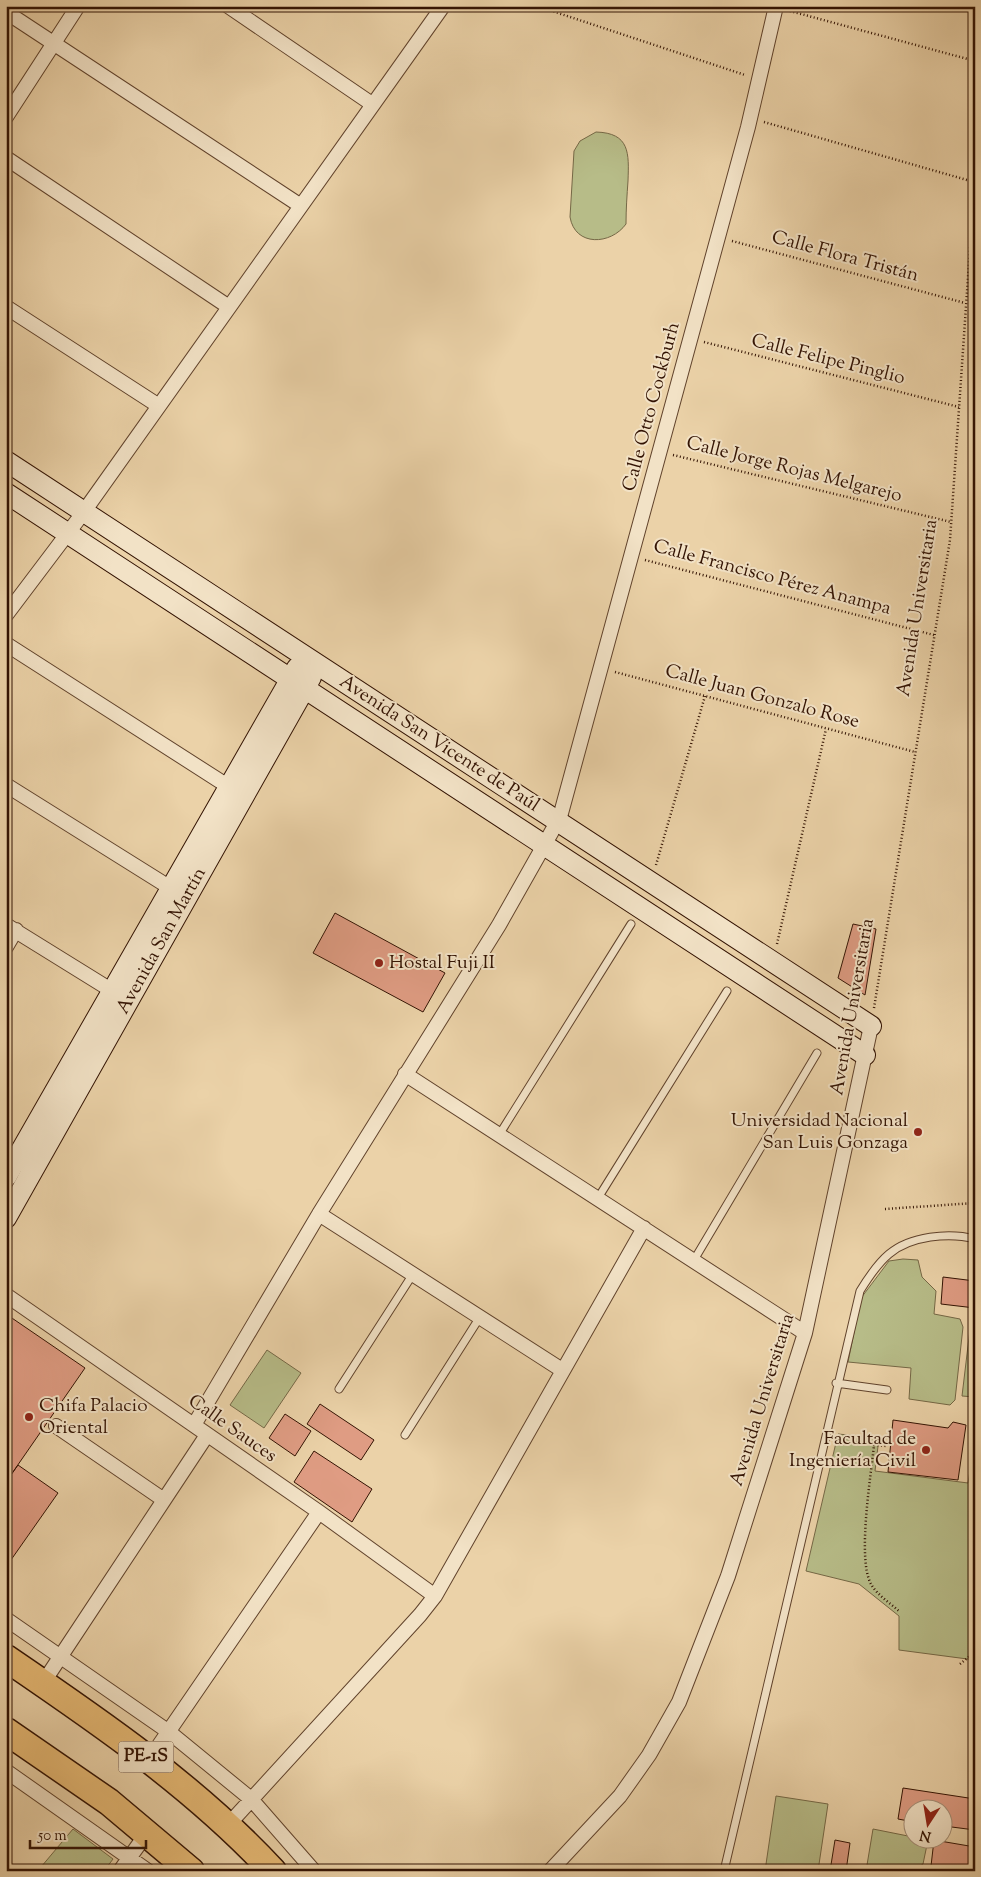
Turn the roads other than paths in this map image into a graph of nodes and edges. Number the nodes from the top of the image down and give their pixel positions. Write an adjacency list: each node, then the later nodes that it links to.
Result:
1 (78, 6): 7 (street)
2 (228, 6): 6 (street)
3 (441, 7): 6 (street)
4 (776, 7): 31 (street, Calle Otto Cockburh)
5 (6, 12): 9 (street)
6 (372, 104): 9 (street)
7 (6, 117)
8 (6, 158): 11 (street)
9 (301, 206): 11 (street)
10 (6, 307): 12 (street)
11 (229, 307): 12 (street)
12 (159, 406): 15 (street)
13 (6, 461): 18 (street, Avenida San Vicente de Paúl)
14 (6, 493): 15 (street, Avenida San Vicente de Paúl)
15 (68, 534): 16 (street); 19 (street, Avenida San Vicente de Paúl)
16 (6, 615)
17 (6, 644): 21 (street)
18 (311, 660): 19 (street, Avenida San Martín); 28 (street, Avenida San Vicente de Paúl)
19 (297, 684): 21 (street, Avenida San Martín); 30 (street, Avenida San Vicente de Paúl)
20 (6, 785): 22 (street)
21 (236, 792): 22 (street, Avenida San Martín)
22 (178, 893): 27 (street, Avenida San Martín)
23 (631, 924): 32 (lane)
24 (11, 927): 25 (street); 27 (street)
25 (6, 947)
26 (727, 991): 34 (lane)
27 (120, 996): 33 (street, Avenida San Martín); 36 (street, Avenida San Martín)
28 (871, 1026): 30 (street, Avenida Universitaria)
29 (817, 1053): 39 (lane)
30 (865, 1055): 43 (street, Avenida Universitaria)
31 (405, 1074): 32 (street); 35 (street, Calle Otto Cockburh)
32 (499, 1135): 34 (street)
33 (6, 1178)
34 (598, 1198): 37 (street)
35 (319, 1214): 40 (street); 48 (street, Calle Otto Cockburh)
36 (6, 1218)
37 (644, 1228): 39 (street); 44 (street)
38 (975, 1239): 45 (lane)
39 (694, 1260): 43 (street)
40 (413, 1274): 42 (street); 46 (lane)
41 (6, 1295): 48 (street, Calle Sauces)
42 (480, 1317): 44 (street); 51 (lane)
43 (805, 1333): 72 (street, Avenida Universitaria)
44 (562, 1370): 54 (street)
45 (836, 1383): 47 (lane); 73 (lane)
46 (339, 1389)
47 (887, 1390)
48 (194, 1425): 50 (street, Calle Sauces)
49 (56, 1426): 52 (street)
50 (207, 1435): 52 (street); 53 (street, Calle Sauces)
51 (405, 1435)
52 (164, 1500): 56 (street)
53 (319, 1512): 54 (street, Calle Sauces); 60 (street)
54 (435, 1596): 63 (street)
55 (6, 1619): 56 (street)
56 (61, 1656): 58 (street); 60 (street)
57 (6, 1658): 58 (highway, PE-1S)
58 (43, 1683): 61 (highway, PE-1S)
59 (6, 1731): 65 (highway)
60 (169, 1732): 61 (street); 63 (street)
61 (150, 1760): 64 (highway, PE-1S)
62 (6, 1771): 66 (street)
63 (251, 1799): 64 (street); 71 (street)
64 (228, 1825): 70 (highway, PE-1S)
65 (147, 1832): 66 (street); 69 (highway)
66 (129, 1860): 67 (street); 68 (street)
67 (120, 1871)
68 (148, 1871)
69 (191, 1871)
70 (273, 1871)
71 (314, 1871)
72 (550, 1871)
73 (724, 1871)

